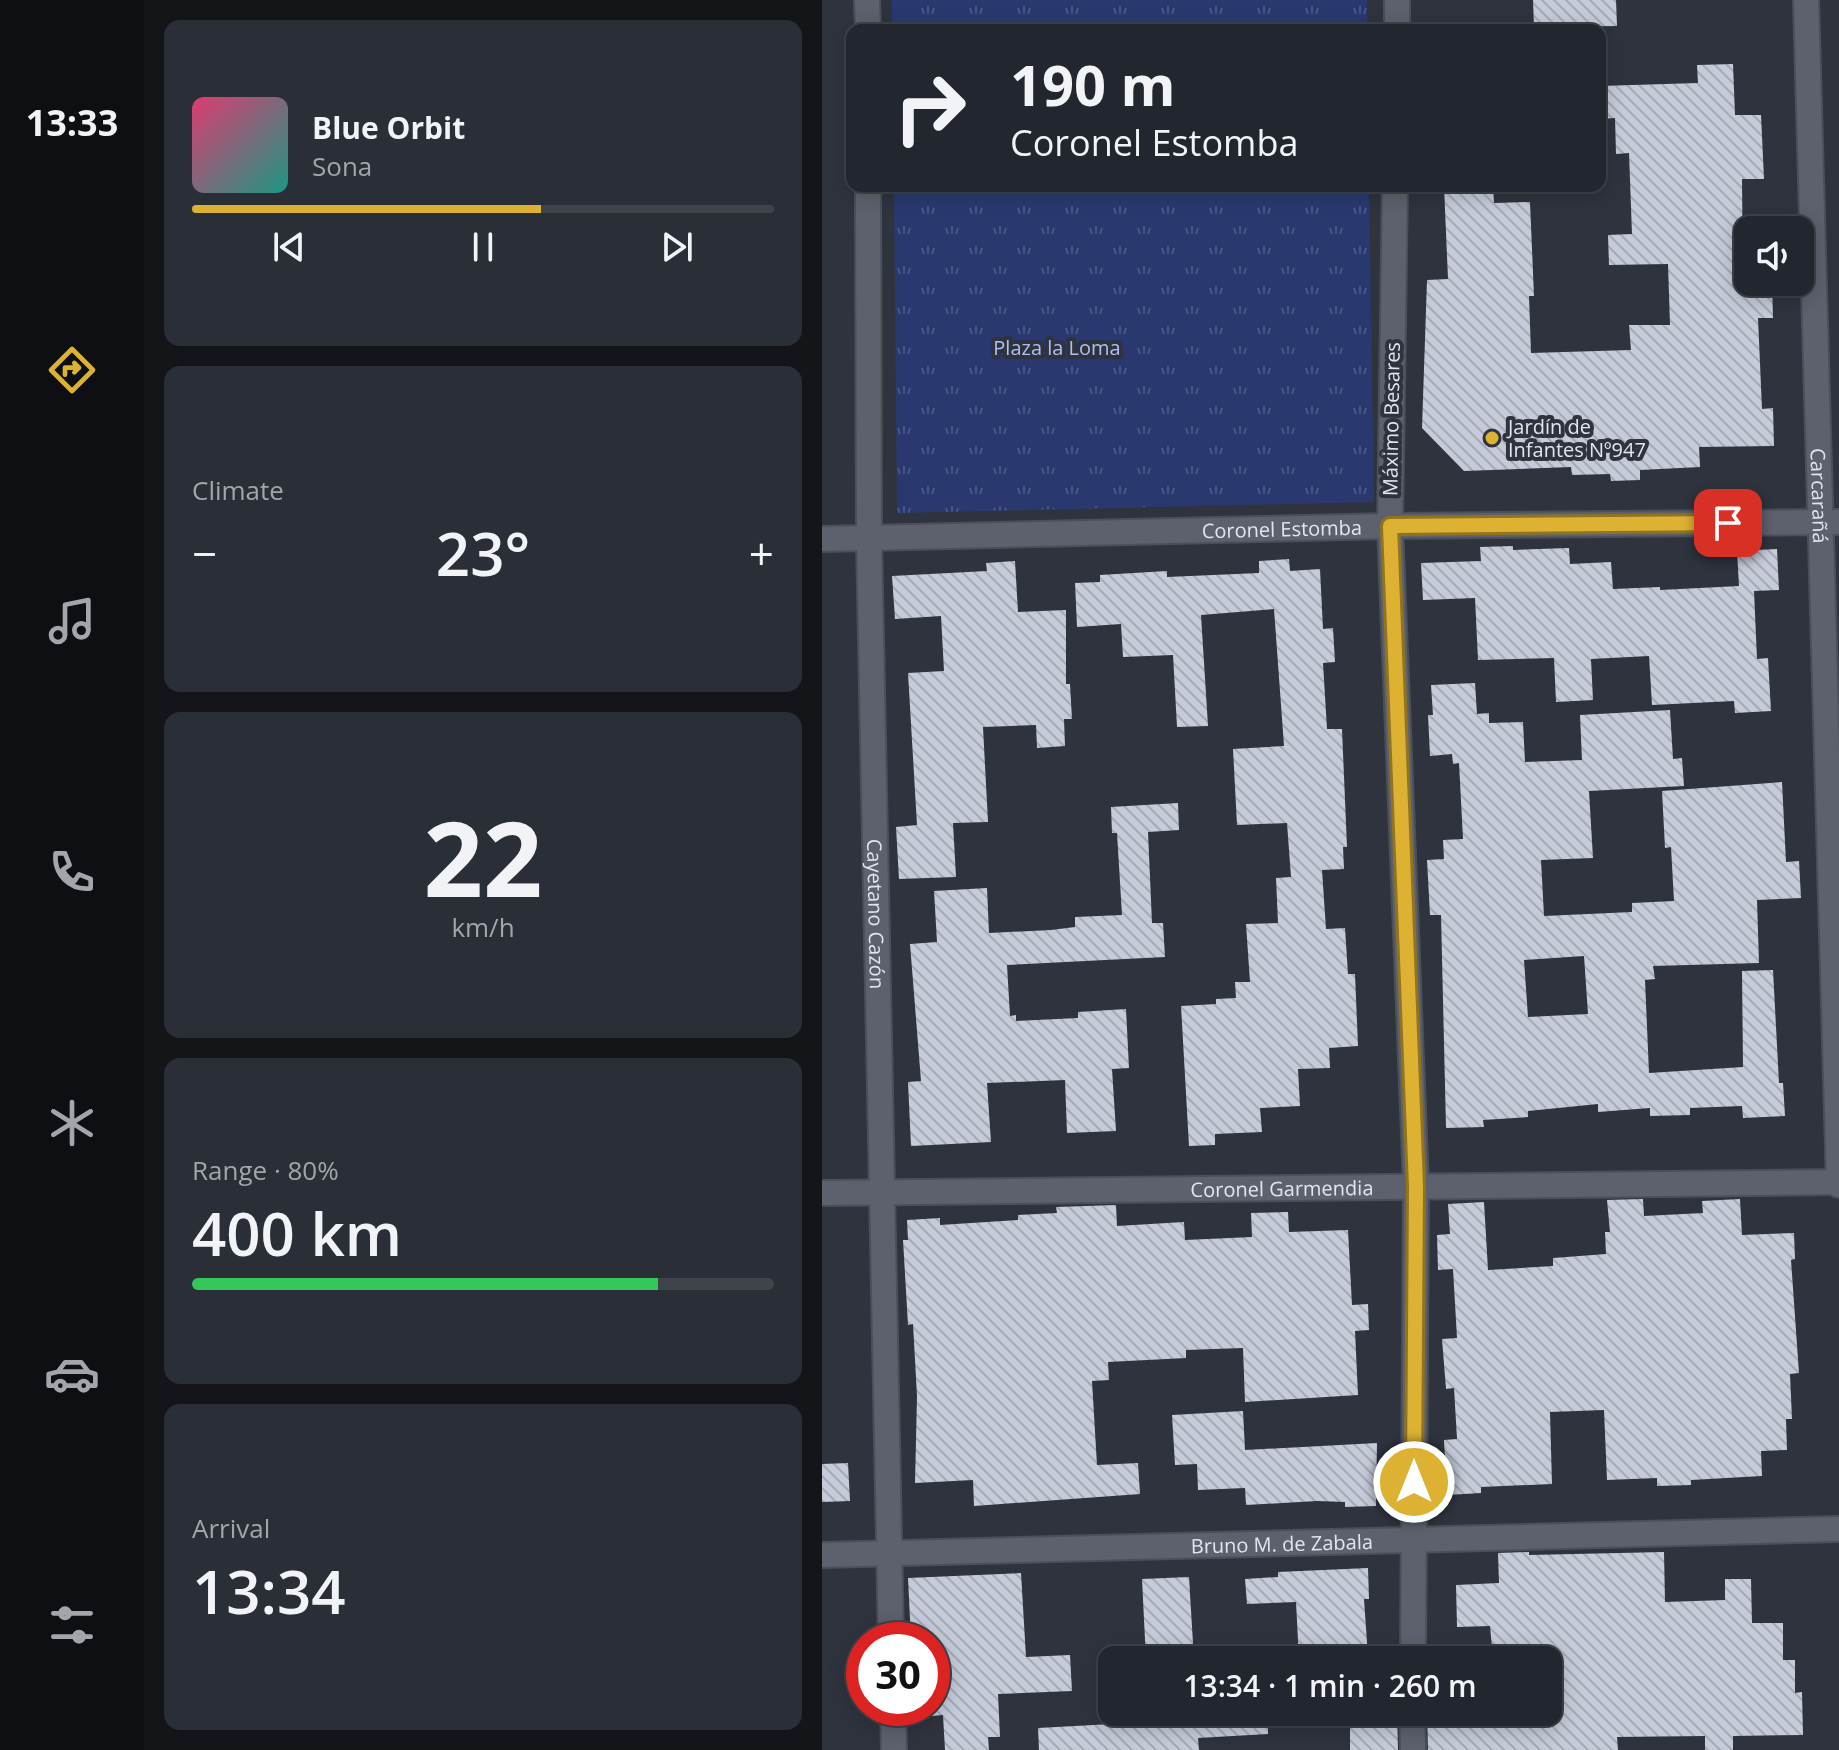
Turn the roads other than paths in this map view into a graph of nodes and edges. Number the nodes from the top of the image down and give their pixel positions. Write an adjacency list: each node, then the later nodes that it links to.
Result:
1 (867, 0): 4 (street)
2 (1397, 0): 5 (street)
3 (1806, 0): 8 (street, Carcarañá)
4 (868, 24)
5 (1397, 24)
6 (868, 192): 11 (street, Cayetano Cazón)
7 (1395, 192): 9 (street, Máximo Besares)
8 (1829, 522): 9 (street, Coronel Estomba); 12 (street, Carcarañá)
9 (1390, 526): 11 (street, Coronel Estomba); 13 (street, Máximo Besares)
10 (822, 539): 11 (street, Coronel Estomba)
11 (869, 539): 14 (street, Cayetano Cazón)
12 (1839, 1183): 13 (street, Coronel Garmendia)
13 (1416, 1186): 14 (street, Coronel Garmendia); 17 (street, Máximo Besares)
14 (883, 1191): 15 (street, Coronel Garmendia); 18 (street, Cayetano Cazón)
15 (822, 1193)
16 (1839, 1529): 17 (street, Bruno M. de Zabala)
17 (1414, 1541): 18 (street, Bruno M. de Zabala); 21 (street, Máximo Besares)
18 (889, 1553): 19 (street, Bruno M. de Zabala); 20 (street, Cayetano Cazón)
19 (822, 1555)
20 (891, 1622)
21 (1413, 1646)
22 (893, 1726): 24 (street)
23 (1412, 1726): 25 (street)
24 (894, 1750)
25 (1413, 1750)

